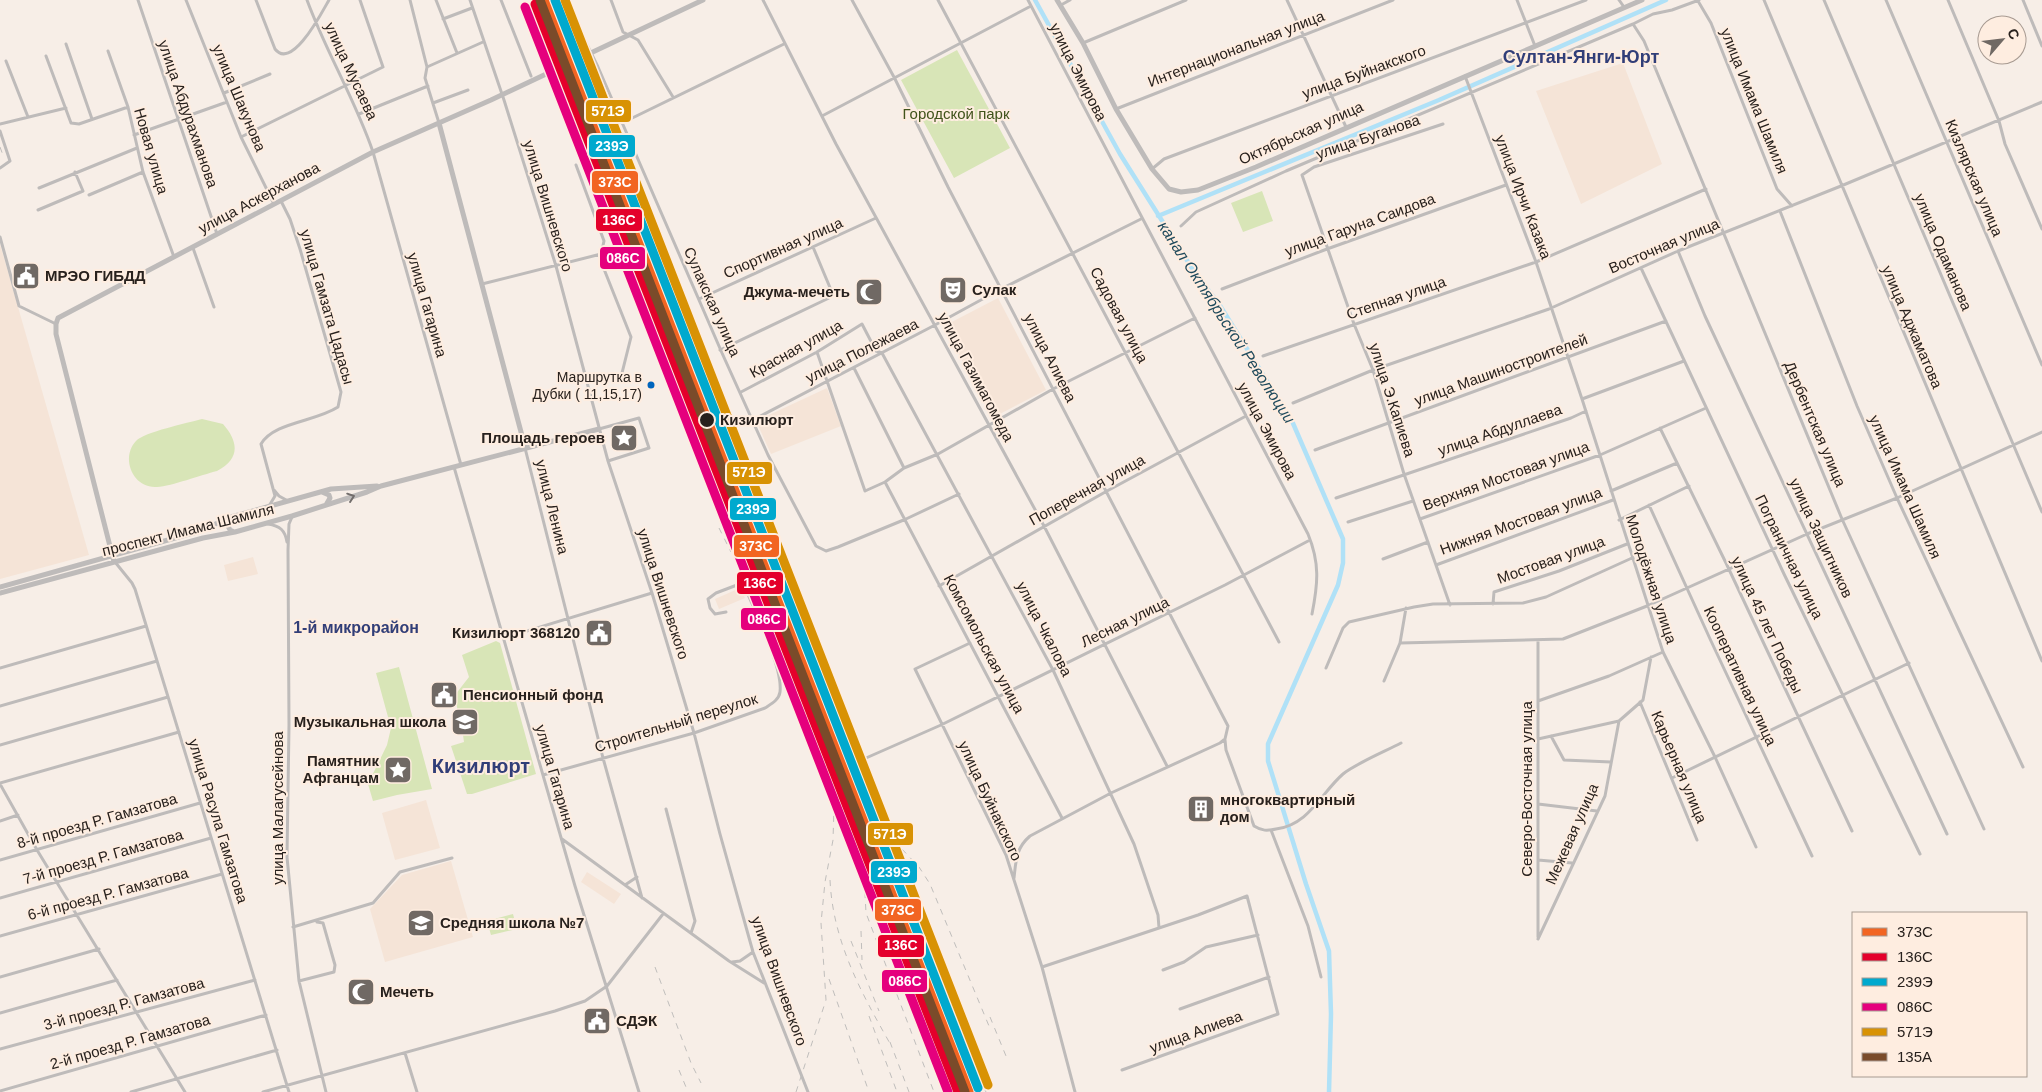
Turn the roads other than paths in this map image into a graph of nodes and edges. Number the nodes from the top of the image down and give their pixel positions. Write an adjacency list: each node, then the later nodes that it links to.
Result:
1 (138, 0): 74 (street, улица Абдурахманова)
2 (186, 0): 61 (street, улица Шакунова)
3 (256, 0): 37 (street)
4 (308, 0): 37 (street, улица Мусаева)
5 (329, 0): 37 (street)
6 (360, 0): 57 (street)
7 (410, 0): 52 (street)
8 (436, 0): 36 (street)
9 (470, 0): 34 (street, улица Вишневского)
10 (501, 0): 55 (street)
11 (565, 0): 77 (street, Сулакская улица)
12 (611, 0): 63 (street)
13 (703, 0): 76 (street, улица Аскерханова)
14 (763, 0): 45 (street, улица Газимагомеда)
15 (852, 0): 56 (street, улица Алиева)
16 (938, 0): 42 (street, Садовая улица)
17 (1028, 0): 33 (street, улица Эмирова)
18 (1070, 0): 32 (street)
19 (1186, 0): 43 (street)
20 (1287, 0): 40 (street)
21 (1393, 0): 40 (street, Интернациональная улица)
22 (1517, 0): 38 (street)
23 (1586, 0): 38 (street, улица Буйнакского)
24 (1619, 0): 35 (street)
25 (1642, 0): 35 (street, Октябрьская улица)
26 (1698, 0): 39 (street); 101 (street, улица Имама Шамиля)
27 (1764, 0): 95 (street, улица Аджаматова)
28 (1824, 0): 87 (street, улица Одаманова)
29 (1886, 0): 84 (street, Кизлярская улица)
30 (1948, 0): 75 (street)
31 (2023, 0): 47 (street)
32 (1059, 3): 43 (street, Октябрьская улица)
33 (1031, 6): 42 (street); 105 (street, улица Эмирова)
34 (472, 8): 36 (street); 41 (street, улица Вишневского)
35 (1624, 8): 46 (street, Октябрьская улица)
36 (443, 18): 49 (street)
37 (316, 23): 57 (street, улица Мусаева)
38 (1526, 24): 46 (street); 62 (street, улица Буйнакского)
39 (1634, 24): 60 (street); 97 (street, Дербентская улица)
40 (1304, 35): 62 (street); 69 (street, Интернациональная улица)
41 (484, 42): 49 (street); 119 (street, улица Вишневского)
42 (961, 43): 56 (street); 116 (street, Садовая улица)
43 (1082, 43): 69 (street, Октябрьская улица)
44 (66, 44): 73 (street)
45 (784, 44): 63 (street); 71 (street, улица Газимагомеда)
46 (1536, 46): 54 (street, Октябрьская улица)
47 (2042, 46)
48 (108, 51): 67 (street, Новая улица)
49 (457, 53): 52 (street)
50 (46, 56): 68 (street)
51 (6, 61): 72 (street)
52 (427, 66): 58 (street)
53 (270, 74): 61 (street)
54 (1464, 75): 60 (street, улица Ирчи Казака); 80 (street, Октябрьская улица)
55 (531, 76)
56 (895, 79): 71 (street); 122 (street, улица Алиева)
57 (345, 85): 70 (street, улица Мусаева); 83 (street)
58 (428, 86): 66 (street); 70 (street)
59 (468, 90): 66 (street)
60 (1472, 93): 94 (street, улица Ирчи Казака); 106 (street)
61 (224, 94): 64 (street, улица Шакунова)
62 (1332, 96): 80 (street); 90 (street, улица Буйнакского)
63 (673, 97): 77 (street)
64 (228, 102): 74 (street); 83 (street, улица Шакунова)
65 (2042, 102): 75 (street, Восточная улица)
66 (433, 103): 76 (street)
67 (128, 107): 73 (street); 82 (street, Новая улица)
68 (66, 108): 72 (street); 73 (street)
69 (1116, 109): 90 (street, Октябрьская улица)
70 (359, 114): 86 (street, улица Мусаева)
71 (822, 116): 104 (street, улица Газимагомеда)
72 (28, 117): 78 (street)
73 (92, 119)
74 (177, 120): 82 (street); 109 (street, улица Абдурахманова)
75 (1999, 121): 84 (street, Восточная улица); 107 (street)
76 (439, 123): 86 (street, улица Аскерханова); 121 (street, улица Ленина)
77 (622, 123): 124 (street, Сулакская улица)
78 (0, 124)
79 (1443, 124): 93 (street, улица Буганова)
80 (1346, 127): 90 (street, Октябрьская улица)
81 (0, 131): 89 (street)
82 (134, 135): 85 (street, Новая улица)
83 (241, 137): 100 (street, улица Шакунова)
84 (1946, 142): 87 (street, Восточная улица); 140 (street, Кизлярская улица)
85 (137, 148): 91 (street); 92 (street, Новая улица)
86 (373, 152): 99 (street, улица Аскерханова); 166 (street, улица Гагарина)
87 (1893, 164): 95 (street, Восточная улица); 158 (street, улица Одаманова)
88 (576, 165): 115 (street)
89 (0, 168)
90 (1152, 168)
91 (75, 172): 96 (street); 102 (street)
92 (143, 172): 98 (street); 117 (street, Новая улица)
93 (1302, 175): 113 (street, улица Э.Капиева)
94 (1506, 185): 113 (street, улица Гаруна Саидова); 118 (street, улица Ирчи Казака)
95 (1841, 186): 101 (street, Восточная улица); 169 (street, улица Аджаматова)
96 (39, 188)
97 (1706, 189): 108 (street, Дербентская улица); 118 (street, Степная улица)
98 (89, 195)
99 (281, 200): 100 (street, улица Аскерханова); 174 (street, улица Гамзата Цадасы)
100 (274, 204): 109 (street, улица Аскерханова)
101 (1792, 206): 103 (street, Восточная улица)
102 (38, 210)
103 (1780, 210): 108 (street, Восточная улица); 180 (street, улица Имама Шамиля)
104 (876, 218): 112 (street, Спортивная улица); 132 (street, улица Газимагомеда)
105 (1141, 219): 116 (street, улица Полежаева); 127 (street, улица Эмирова)
106 (1181, 226)
107 (2042, 229)
108 (1724, 233): 114 (street, Восточная улица); 192 (street, Дербентская улица)
109 (217, 234): 111 (street, улица Аскерханова)
110 (0, 237): 129 (street)
111 (192, 247): 117 (street, улица Аскерханова); 125 (street)
112 (812, 247): 124 (street, Спортивная улица); 133 (street)
113 (1327, 248): 123 (street, улица Гаруна Саидова); 131 (street, улица Э.Капиева)
114 (1678, 251): 120 (street, Восточная улица); 198 (street, улица Защитников)
115 (601, 254): 119 (street); 143 (street)
116 (1074, 254): 122 (street, улица Полежаева); 136 (street, Садовая улица)
117 (174, 257): 129 (street, улица Аскерханова)
118 (1536, 262): 126 (street, улица Ирчи Казака); 131 (street, Степная улица)
119 (556, 266): 121 (street); 156 (street, улица Вишневского)
120 (1641, 268): 126 (street, Восточная улица); 128 (street, Пограничная улица)
121 (482, 284): 159 (street, улица Ленина)
122 (1001, 289): 132 (street, улица Полежаева); 145 (street, улица Алиева)
123 (1222, 289)
124 (699, 299): 133 (street, Сулакская улица)
125 (214, 308)
126 (1550, 309): 138 (street, Молодёжная улица); 142 (street, Восточная улица)
127 (1195, 318): 136 (street); 151 (street, улица Эмирова)
128 (1666, 321): 138 (street, улица Машиностроителей); 139 (street, Пограничная улица)
129 (56, 324): 206 (street)
130 (862, 324): 134 (street, Красная улица); 135 (street, улица Чкалова)
131 (1354, 324): 137 (street, Степная улица); 142 (street, улица Э.Капиева)
132 (935, 325): 135 (street, улица Полежаева); 154 (street, улица Газимагомеда)
133 (720, 350): 146 (street, Сулакская улица)
134 (817, 352): 144 (street); 146 (street, Красная улица)
135 (882, 353): 141 (street, улица Полежаева); 162 (street, улица Чкалова)
136 (1127, 353): 145 (street); 161 (street, Садовая улица)
137 (1263, 356)
138 (1568, 358): 147 (street, Молодёжная улица); 153 (street, улица Машиностроителей)
139 (1684, 361): 147 (street); 149 (street, Пограничная улица)
140 (2042, 365)
141 (854, 368): 144 (street, улица Полежаева); 168 (street)
142 (1373, 370): 148 (street, Восточная улица); 153 (street, улица Э.Капиева)
143 (621, 377)
144 (828, 381): 152 (street, улица Полежаева); 171 (street)
145 (1053, 389): 154 (street); 175 (street, улица Алиева)
146 (741, 392): 152 (street, Сулакская улица)
147 (1582, 399): 150 (street, Молодёжная улица)
148 (1292, 403)
149 (1706, 408): 155 (street, Верхняя Мостовая улица); 203 (street, Пограничная улица)
150 (1586, 411): 163 (street, Молодёжная улица); 170 (street, улица Абдуллаева)
151 (1246, 416): 161 (street, Поперечная улица); 199 (street, улица Эмирова)
152 (753, 420): 190 (street, Сулакская улица)
153 (1388, 423): 160 (street, улица Машиностроителей); 170 (street, улица Э.Капиева)
154 (989, 425): 162 (street); 196 (street, улица Газимагомеда)
155 (1660, 428): 163 (street, Верхняя Мостовая улица); 165 (street, улица 45 лет Победы)
156 (599, 429): 159 (street, проспект Имама Шамиля); 164 (street, улица Вишневского); 164 (street)
157 (2042, 432): 158 (street)
158 (2013, 445): 169 (street); 187 (street, улица Одаманова)
159 (525, 448): 166 (street, проспект Имама Шамиля); 223 (street, улица Ленина)
160 (1315, 450)
161 (1179, 452): 175 (street, Поперечная улица); 210 (street, Садовая улица)
162 (938, 454): 168 (street); 178 (street, улица Чкалова)
163 (1600, 455): 176 (street, Молодёжная улица); 191 (street, Верхняя Мостовая улица)
164 (608, 461): 215 (street, улица Вишневского)
165 (1677, 462): 173 (street, улица 45 лет Победы); 176 (street)
166 (461, 464): 167 (street, проспект Имама Шамиля)
167 (454, 466): 172 (street, проспект Имама Шамиля); 225 (street, улица Гагарина)
168 (904, 468): 171 (street)
169 (1960, 469): 180 (street); 234 (street, улица Аджаматова)
170 (1404, 474): 179 (street, улица Абдуллаева); 183 (street, улица Э.Капиева)
171 (885, 482): 190 (street, Комсомольская улица)
172 (380, 486): 177 (street, проспект Имама Шамиля); 186 (street, проспект Имама Шамиля, one-way to 172)
173 (1689, 486): 184 (street); 209 (street, улица 45 лет Победы)
174 (274, 489): 181 (street); 185 (street)
175 (1107, 491): 196 (street, Поперечная улица); 221 (street, улица Алиева)
176 (1611, 491): 182 (street, Молодёжная улица)
177 (322, 492): 181 (street, проспект Имама Шамиля); 186 (street)
178 (959, 494): 190 (street); 204 (street, улица Чкалова)
179 (1336, 498)
180 (1897, 498): 192 (street); 263 (street, улица Имама Шамиля)
181 (288, 500): 185 (street, проспект Имама Шамиля)
182 (1613, 500): 193 (street, Молодёжная улица); 208 (street, Нижняя Мостовая улица)
183 (1413, 501): 191 (street, улица Э.Капиева); 194 (street, Верхняя Мостовая улица)
184 (1650, 505): 193 (street); 213 (street, Кооперативная улица)
185 (269, 506): 189 (street, проспект Имама Шамиля)
186 (324, 507): 188 (street, проспект Имама Шамиля)
187 (2042, 512)
188 (292, 516): 195 (street, проспект Имама Шамиля); 202 (street, улица Малагусейнова)
189 (231, 517): 197 (street); 206 (street, проспект Имама Шамиля)
190 (906, 519): 211 (street, Комсомольская улица)
191 (1420, 519): 200 (street, улица Э.Капиева)
192 (1842, 519): 198 (street); 235 (street, Дербентская улица)
193 (1619, 520): 201 (street, Молодёжная улица)
194 (1348, 522)
195 (265, 524): 197 (street, проспект Имама Шамиля); 202 (street)
196 (1044, 526): 204 (street, Поперечная улица); 230 (street, улица Газимагомеда)
197 (235, 532): 206 (street, проспект Имама Шамиля)
198 (1807, 534): 203 (street); 240 (street, улица Защитников)
199 (1310, 540): 210 (street, Лесная улица); 222 (street, улица Эмирова)
200 (1428, 542): 207 (street, Нижняя Мостовая улица); 208 (street, улица Э.Капиева)
201 (1627, 544): 205 (street, Молодёжная улица); 217 (street, Мостовая улица)
202 (288, 550): 300 (street, улица Малагусейнова)
203 (1773, 550): 209 (street); 243 (street, Пограничная улица)
204 (993, 556): 211 (street, Поперечная улица); 238 (street, улица Чкалова)
205 (1632, 558): 217 (street); 218 (street, Молодёжная улица)
206 (114, 559): 212 (street, проспект Имама Шамиля); 214 (street, проспект Имама Шамиля); 224 (street, улица Расула Гамзатова)
207 (1383, 559)
208 (1436, 564): 216 (street, улица Э.Капиева)
209 (1729, 570): 213 (street); 247 (street, улица 45 лет Победы)
210 (1244, 574): 221 (street, Лесная улица); 227 (street, Садовая улица)
211 (939, 586): 228 (street, Комсомольская улица)
212 (0, 587)
213 (1687, 588): 218 (street); 253 (street, Кооперативная улица)
214 (0, 593)
215 (652, 593): 223 (street); 251 (street, улица Вишневского)
216 (1450, 604): 217 (street); 219 (street)
217 (1494, 604)
218 (1647, 606): 226 (street); 231 (street, Молодёжная улица)
219 (1406, 608): 229 (street); 237 (street)
220 (726, 612): 251 (street, Строительный переулок)
221 (1168, 613): 230 (street, Лесная улица); 254 (street, улица Алиева)
222 (1312, 614)
223 (567, 618): 225 (street); 259 (street, улица Ленина)
224 (146, 626): 233 (street, улица Расула Гамзатова); 236 (street)
225 (504, 638): 264 (street, улица Гагарина)
226 (1538, 640): 229 (street); 244 (street, Северо-Восточная улица)
227 (1279, 642)
228 (970, 643): 242 (street, Комсомольская улица); 249 (street, улица Буйнакского)
229 (1400, 643): 239 (street)
230 (1106, 644): 238 (street, Лесная улица); 262 (street, улица Газимагомеда)
231 (1663, 652): 232 (street); 258 (street, Молодёжная улица)
232 (1651, 657): 244 (street); 245 (street)
233 (157, 661): 241 (street, улица Расула Гамзатова); 246 (street)
234 (2042, 661)
235 (1909, 663): 240 (street); 275 (street, Дербентская улица)
236 (0, 668)
237 (1326, 668)
238 (1053, 670): 242 (street, Лесная улица); 267 (street, улица Чкалова)
239 (1384, 681)
240 (1874, 681): 243 (street); 278 (street, улица Защитников)
241 (168, 696): 250 (street, улица Расула Гамзатова); 257 (street)
242 (999, 696): 249 (street, Лесная улица); 273 (street, Комсомольская улица)
243 (1843, 696): 247 (street); 284 (street, Пограничная улица)
244 (1538, 701): 255 (street, Северо-Восточная улица)
245 (1640, 702): 248 (street); 265 (street, Карьерная улица)
246 (0, 706)
247 (1798, 718): 253 (street); 277 (street, улица 45 лет Победы)
248 (1619, 721): 252 (street); 261 (street, Межевая улица)
249 (941, 725): 260 (street, Лесная улица); 292 (street, улица Буйнакского)
250 (179, 732): 266 (street); 268 (street, улица Расула Гамзатова)
251 (694, 733): 259 (street, Строительный переулок); 307 (street, улица Вишневского)
252 (1551, 736): 255 (street); 261 (street)
253 (1756, 737): 258 (street); 285 (street, Кооперативная улица)
254 (1225, 739): 262 (street); 276 (street)
255 (1538, 739): 269 (street, Северо-Восточная улица)
256 (1402, 743): 276 (street)
257 (0, 745)
258 (1715, 757): 265 (street); 282 (street, Молодёжная улица)
259 (603, 758): 264 (street, Строительный переулок); 291 (street, улица Ленина)
260 (866, 758)
261 (1612, 762): 271 (street, Межевая улица)
262 (1167, 766): 267 (street)
263 (2023, 767)
264 (543, 776): 280 (street, улица Гагарина)
265 (1672, 778): 281 (street, Карьерная улица)
266 (0, 783): 272 (street)
267 (1111, 793): 273 (street); 301 (street, улица Чкалова)
268 (200, 803): 279 (street, улица Расула Гамзатова); 283 (street, 8-й проезд Р. Гамзатова)
269 (1538, 804): 271 (street); 288 (street, Северо-Восточная улица)
270 (666, 809): 302 (street)
271 (1598, 811): 289 (street, Межевая улица)
272 (18, 815): 274 (street); 283 (street)
273 (1062, 818): 292 (street)
274 (0, 821)
275 (1984, 829)
276 (1271, 830): 311 (street)
277 (1852, 831)
278 (1947, 834)
279 (211, 838): 290 (street, улица Расула Гамзатова); 293 (street, 7-й проезд Р. Гамзатова)
280 (561, 838): 294 (street); 318 (street, улица Гагарина)
281 (1697, 840)
282 (1756, 847)
283 (37, 850): 287 (street, 8-й проезд Р. Гамзатова); 293 (street)
284 (1920, 854)
285 (1812, 856)
286 (452, 858): 299 (street)
287 (0, 860)
288 (1538, 860): 289 (street); 305 (street, Северо-Восточная улица)
289 (1572, 863): 305 (street, Межевая улица)
290 (222, 874): 297 (street, 6-й проезд Р. Гамзатова); 315 (street, улица Расула Гамзатова)
291 (636, 877): 294 (street); 296 (street, улица Ленина)
292 (1014, 878): 309 (street, улица Буйнакского)
293 (57, 882): 295 (street, 7-й проезд Р. Гамзатова); 297 (street)
294 (624, 885): 296 (street)
295 (0, 898)
296 (642, 898): 298 (street)
297 (78, 914): 304 (street, 6-й проезд Р. Гамзатова); 306 (street)
298 (663, 914): 302 (street); 318 (street)
299 (314, 921): 300 (street); 316 (street)
300 (293, 927): 316 (street, улица Малагусейнова)
301 (1159, 928): 303 (street); 309 (street)
302 (691, 933): 308 (street)
303 (1258, 935): 310 (street); 313 (street)
304 (0, 936)
305 (1538, 938)
306 (99, 949): 312 (street); 314 (street)
307 (753, 952): 308 (street); 317 (street, улица Вишневского)
308 (728, 961): 317 (street)
309 (1042, 967): 340 (street, улица Буйнакского)
310 (1163, 970)
311 (1320, 976)
312 (0, 977)
313 (1269, 977): 319 (street); 327 (street, улица Алиева)
314 (117, 980): 320 (street); 321 (street)
315 (255, 980): 320 (street, 3-й проезд Р. Гамзатова); 322 (street, улица Расула Гамзатова)
316 (299, 981): 328 (street, улица Малагусейнова)
317 (766, 983): 339 (street, улица Вишневского)
318 (607, 986): 326 (street); 338 (street, улица Гагарина)
319 (1180, 1009)
320 (137, 1012): 323 (street); 324 (street, 3-й проезд Р. Гамзатова)
321 (0, 1014)
322 (266, 1015): 323 (street, 2-й проезд Р. Гамзатова); 325 (street, улица Расула Гамзатова)
323 (157, 1046): 329 (street); 331 (street, 2-й проезд Р. Гамзатова)
324 (0, 1050)
325 (276, 1050): 329 (street); 330 (street, улица Расула Гамзатова)
326 (405, 1053): 328 (street); 337 (street)
327 (1122, 1070)
328 (322, 1076): 330 (street); 336 (street, улица Малагусейнова)
329 (177, 1079): 332 (street); 333 (street)
330 (288, 1086): 334 (street); 335 (street, улица Расула Гамзатова)
331 (0, 1091)
332 (131, 1092)
333 (185, 1092)
334 (263, 1092)
335 (290, 1092)
336 (326, 1092)
337 (416, 1092)
338 (638, 1092)
339 (808, 1092)
340 (1075, 1092)

